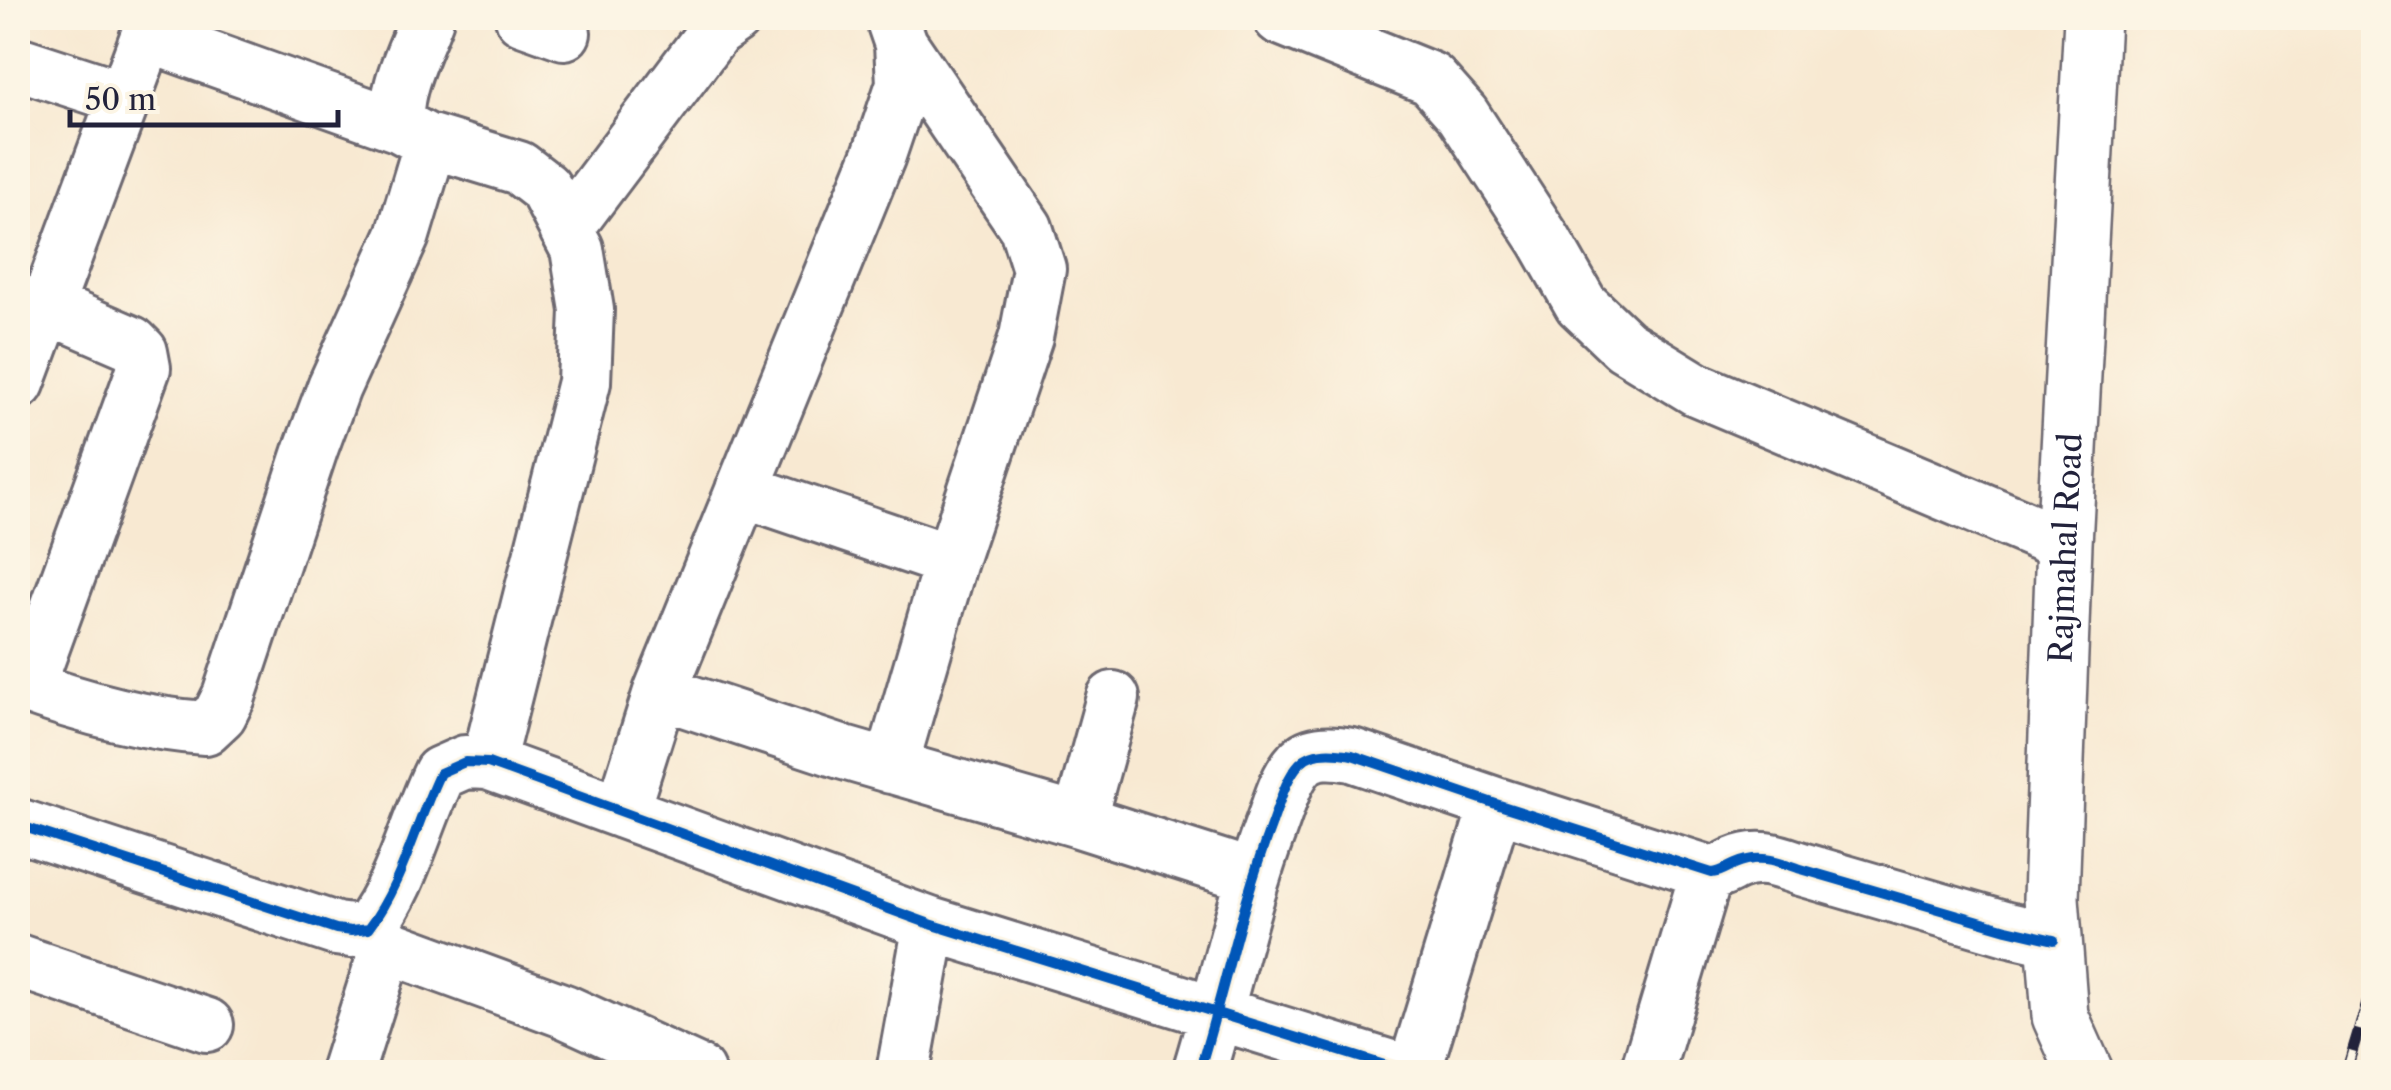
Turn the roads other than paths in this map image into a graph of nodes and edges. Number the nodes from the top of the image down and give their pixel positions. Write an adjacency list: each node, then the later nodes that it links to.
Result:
1 (427, 18): 9 (street)
2 (734, 18): 10 (street)
3 (1280, 18): 14 (street)
4 (2092, 18): 14 (main road, Rajmahal Road)
5 (151, 27): 8 (street); 9 (street)
6 (896, 31): 13 (street); 15 (street)
7 (18, 63): 8 (street)
8 (125, 98): 11 (street)
9 (412, 132): 10 (street); 16 (street)
10 (566, 229): 19 (street)
11 (41, 277): 12 (street); 16 (street)
12 (18, 383)
13 (742, 490): 15 (street); 17 (street)
14 (2064, 544): 29 (main road, Rajmahal Road)
15 (951, 562): 20 (street)
16 (23, 686)
17 (660, 692): 20 (street); 22 (street)
18 (1113, 698): 23 (street)
19 (488, 764): 22 (street); 28 (street)
20 (892, 766): 23 (street)
21 (1496, 804): 25 (street); 26 (street); 38 (street)
22 (622, 812): 27 (street)
23 (1079, 821): 26 (street)
24 (18, 825): 28 (street)
25 (1708, 872): 29 (street); 39 (street)
26 (1252, 876): 31 (street)
27 (930, 924): 31 (street); 35 (street)
28 (378, 938): 33 (street); 34 (street)
29 (2054, 940): 40 (main road, Rajmahal Road)
30 (18, 961): 32 (street)
31 (1218, 1012): 36 (street); 37 (street)
32 (206, 1025)
33 (347, 1072)
34 (698, 1072)
35 (903, 1072)
36 (1199, 1072)
37 (1406, 1072)
38 (1414, 1072)
39 (1647, 1072)
40 (2085, 1072)

